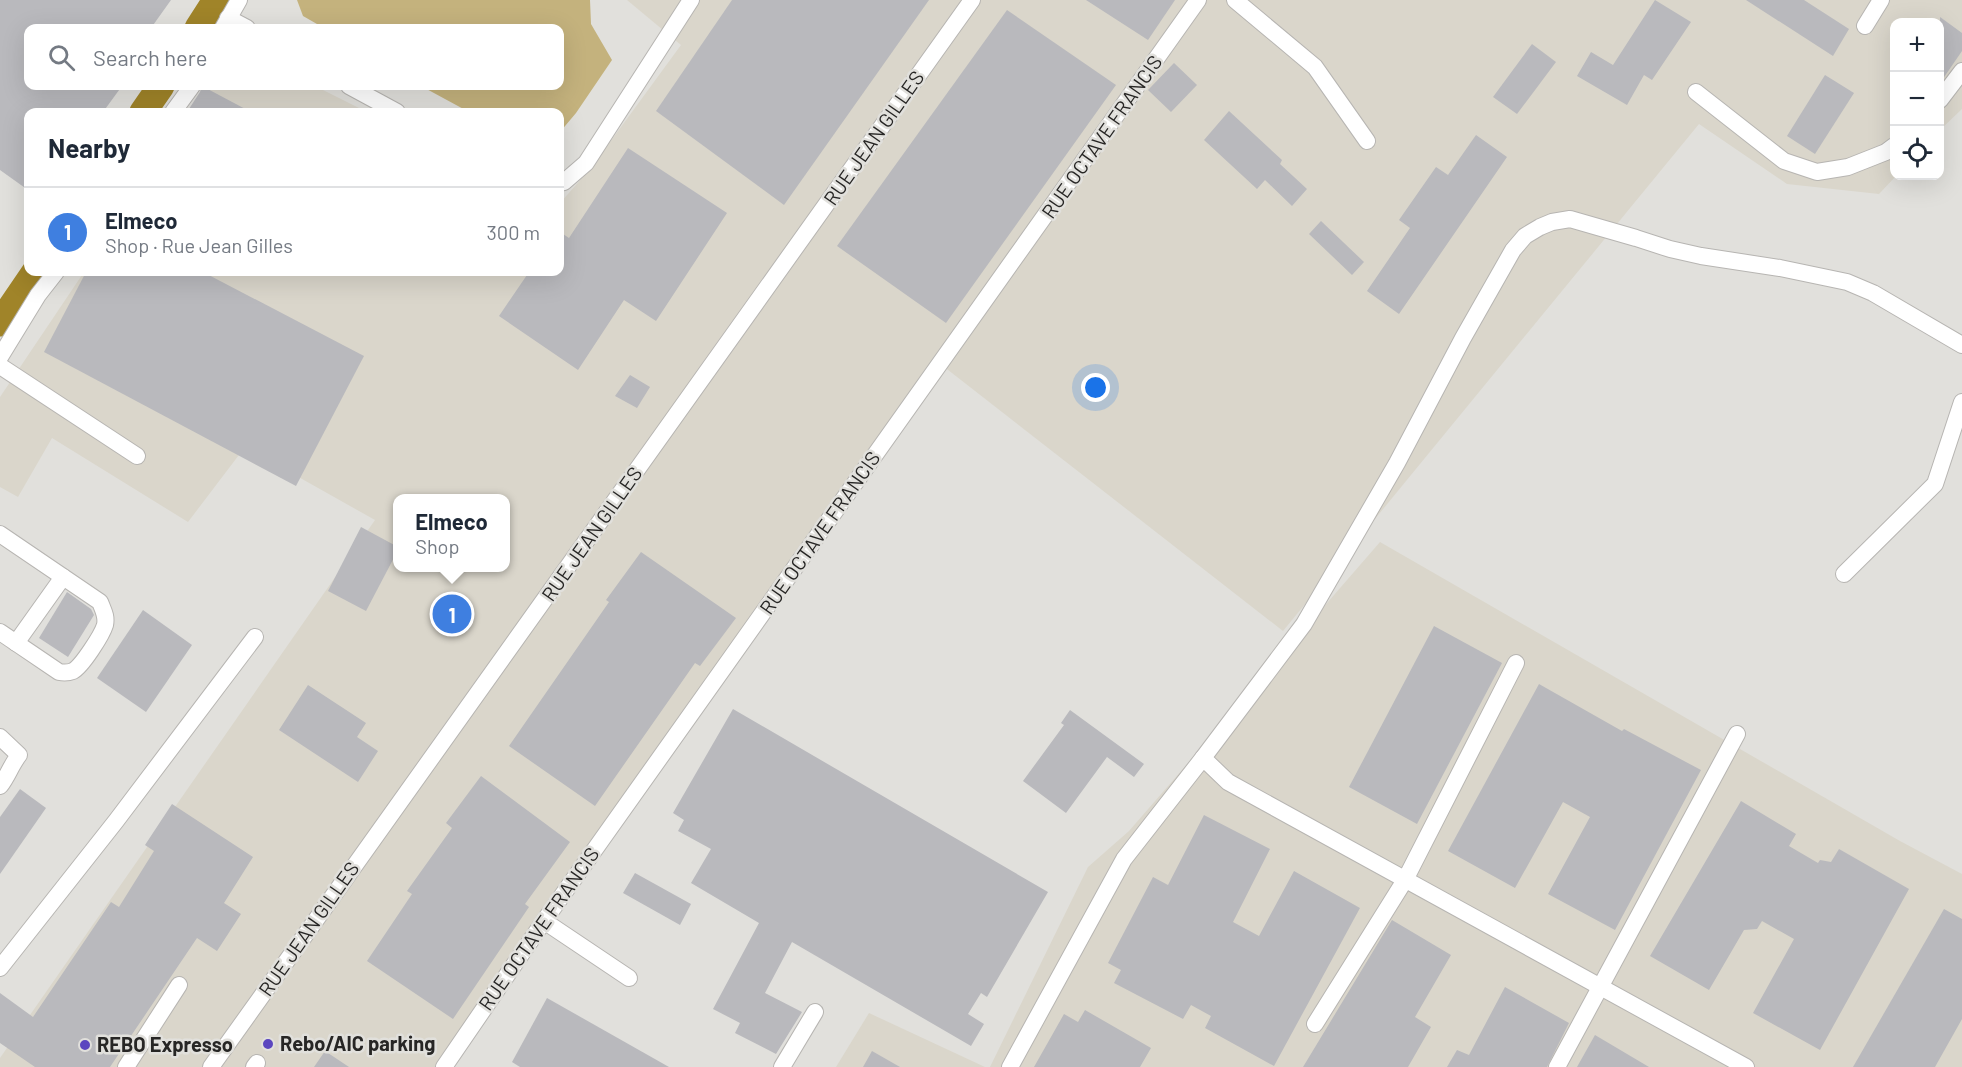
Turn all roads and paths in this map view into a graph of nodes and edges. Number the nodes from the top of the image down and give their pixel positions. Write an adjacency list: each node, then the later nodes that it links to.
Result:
1 (239, 0): 7 (street)
2 (691, 0): 18 (street)
3 (972, 0): 45 (street, RUE JEAN GILLES)
4 (1198, 0): 37 (street, RUE OCTAVE FRANCIS)
5 (1235, 0): 16 (street)
6 (1881, 0): 8 (street)
7 (226, 23)
8 (1865, 26)
9 (1962, 70): 13 (street)
10 (189, 90): 14 (street)
11 (356, 90): 15 (street)
12 (1696, 92): 17 (street)
13 (1944, 95)
14 (176, 108)
15 (390, 108)
16 (1367, 141)
17 (1890, 149)
18 (564, 181)
19 (53, 276): 21 (street)
20 (1962, 345): 34 (street)
21 (0, 357)
22 (0, 366): 24 (street)
23 (1962, 402): 26 (street)
24 (137, 456)
25 (1, 536): 27 (street)
26 (1844, 574)
27 (63, 577): 30 (street); 30 (street)
28 (0, 632): 30 (street)
29 (255, 637): 38 (street)
30 (16, 643)
31 (1515, 663): 36 (street)
32 (1737, 734): 41 (street)
33 (0, 737): 35 (street)
34 (1203, 758): 36 (street); 48 (street)
35 (0, 786)
36 (1405, 880): 41 (street); 43 (street)
37 (544, 921): 39 (street); 46 (street, RUE OCTAVE FRANCIS)
38 (0, 968)
39 (629, 978)
40 (179, 985): 44 (street)
41 (1601, 987): 49 (street); 50 (street)
42 (815, 1012): 47 (street)
43 (1315, 1024)
44 (126, 1067)
45 (211, 1067)
46 (444, 1067)
47 (782, 1067)
48 (1010, 1067)
49 (1557, 1067)
50 (1746, 1067)

